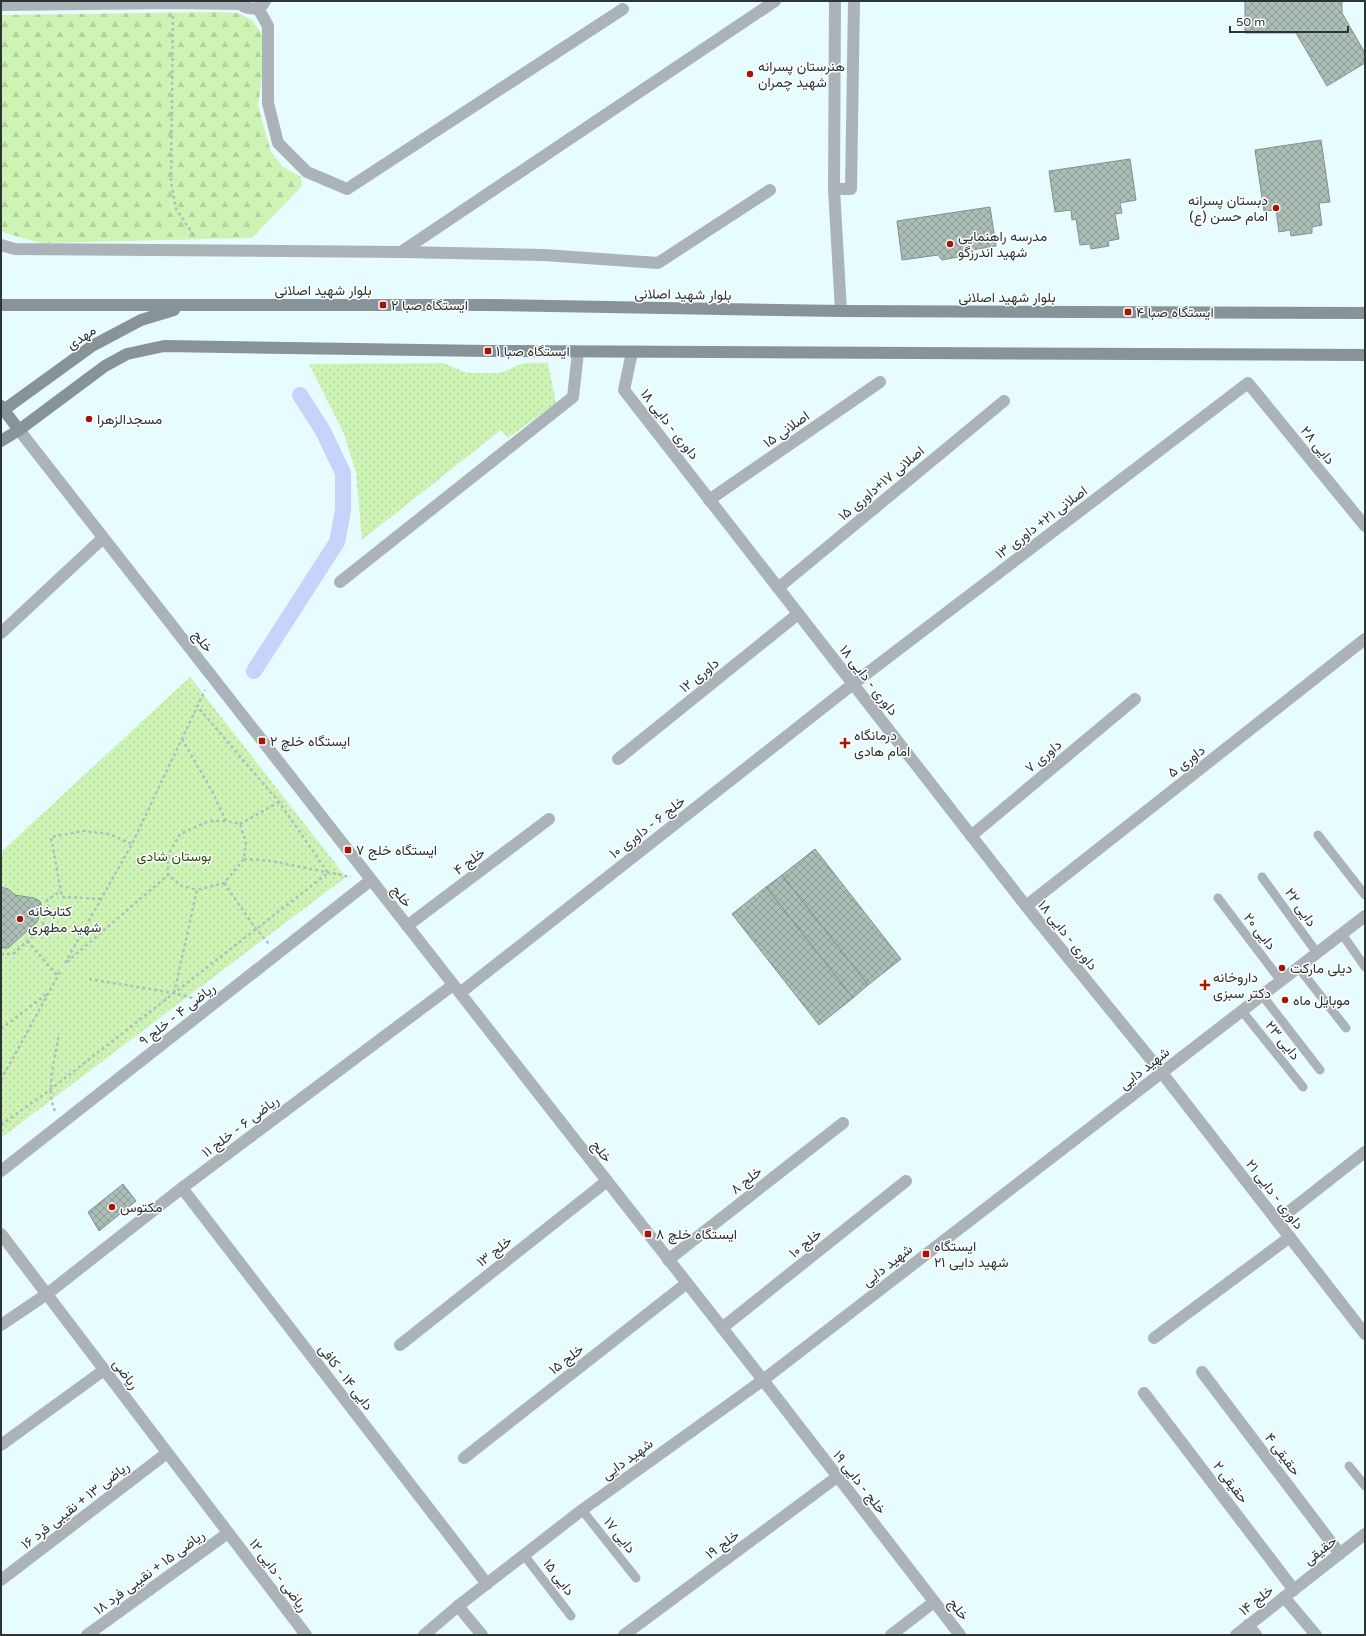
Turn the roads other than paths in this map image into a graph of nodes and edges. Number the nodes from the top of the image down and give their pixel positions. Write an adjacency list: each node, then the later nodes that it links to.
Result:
1 (775, 1): 12 (street)
2 (835, 1): 9 (street)
3 (854, 1): 9 (street)
4 (114, 3): 5 (street); 7 (street)
5 (239, 3): 6 (street)
6 (261, 4): 8 (street)
7 (1, 5)
8 (623, 10)
9 (834, 189): 15 (street)
10 (770, 190): 12 (street)
11 (1, 245): 12 (street)
12 (401, 252)
13 (1, 305): 14 (main road, بلوار شهید اصلانی)
14 (187, 306): 15 (main road, بلوار شهید اصلانی); 23 (main road, مهدی)
15 (841, 311): 16 (main road, بلوار شهید اصلانی)
16 (1365, 313)
17 (578, 352): 18 (main road); 24 (main road); 29 (street)
18 (632, 352): 19 (main road); 26 (street, داوری - دایی ۱۸)
19 (1365, 355)
20 (880, 382): 26 (street, اصلانی ۱۵)
21 (1248, 383): 27 (street, دایی ۲۸); 34 (street, اصلانی ۲۱+ داوری ۱۳)
22 (1004, 401): 30 (street, اصلانی ۱۷+داوری ۱۵)
23 (2, 409): 24 (main road)
24 (18, 430): 25 (main road); 28 (street, خلج)
25 (1, 441)
26 (709, 500): 30 (street, داوری - دایی ۱۸)
27 (1365, 526)
28 (103, 538): 32 (street); 41 (street, خلج)
29 (340, 582)
30 (778, 588): 31 (street, داوری - دایی ۱۸)
31 (798, 614): 34 (street, داوری - دایی ۱۸); 36 (street, داوری ۱۲)
32 (1, 633)
33 (1365, 639): 44 (street, داوری ۵)
34 (853, 684): 39 (street, داوری - دایی ۱۸); 52 (street, خلج ۶ - داوری ۱۰)
35 (1135, 699): 39 (street, داوری ۷)
36 (618, 759)
37 (549, 819): 46 (street, خلج ۴)
38 (1318, 835): 42 (lane)
39 (971, 836): 44 (street, داوری - دایی ۱۸)
40 (1262, 877): 48 (lane, دایی ۲۲)
41 (371, 880): 46 (street, خلج); 61 (street, ریاضی ۴ - خلج ۹)
42 (1365, 895)
43 (1218, 898): 51 (lane, دایی ۲۰)
44 (1026, 906): 57 (street, داوری - دایی ۱۸)
45 (1365, 916): 47 (street, شهید دایی)
46 (407, 926): 52 (street, خلج)
47 (1342, 934): 48 (street, شهید دایی); 50 (lane)
48 (1316, 953): 49 (street, شهید دایی)
49 (1298, 967): 51 (street, شهید دایی); 55 (lane)
50 (1365, 967)
51 (1281, 981): 53 (street, شهید دایی)
52 (456, 989): 62 (street, خلج); 64 (street, ریاضی ۶ - خلج ۱۱)
53 (1262, 995): 54 (street, شهید دایی); 56 (lane)
54 (1242, 1011): 57 (street, شهید دایی); 58 (lane, دایی ۲۳)
55 (1346, 1028)
56 (1320, 1070)
57 (1162, 1073): 65 (street, داوری - دایی ۲۱); 78 (street, شهید دایی)
58 (1303, 1087)
59 (842, 1123): 68 (street, خلج ۸)
60 (1365, 1152): 65 (street)
61 (1, 1171)
62 (607, 1181): 68 (street, خلج); 75 (street, خلج ۱۳)
63 (906, 1181): 72 (street, خلج ۱۰)
64 (182, 1188): 70 (street, ریاضی ۶ - خلج ۱۱); 93 (street, دایی ۱۴ - کافی)
65 (1277, 1221): 67 (street, داوری - دایی ۲۱)
66 (1, 1234): 70 (street, ریاضی)
67 (1290, 1237): 73 (street, داوری - دایی ۲۱); 74 (street)
68 (668, 1260): 69 (street, خلج)
69 (687, 1283): 72 (street, خلج); 82 (street, خلج ۱۵)
70 (47, 1294): 71 (street, ریاضی ۶ - خلج ۱۱); 76 (street, ریاضی)
71 (1, 1325)
72 (722, 1328): 78 (street, خلج)
73 (1365, 1334)
74 (1154, 1338)
75 (400, 1345)
76 (104, 1370): 80 (street); 81 (street, ریاضی)
77 (1202, 1372): 89 (street, حقیقی ۴)
78 (762, 1380): 84 (street, خلج - دایی ۱۹); 86 (street, شهید دایی)
79 (1144, 1393): 94 (street, حقیقی ۲)
80 (1, 1445)
81 (167, 1453): 87 (street, ریاضی); 92 (street, ریاضی ۱۳ + نقیبی فرد ۱۶)
82 (464, 1458)
83 (1349, 1466): 85 (lane)
84 (837, 1477): 95 (street, خلج - دایی ۱۹); 103 (street, خلج ۱۹)
85 (1365, 1486)
86 (582, 1510): 90 (street, شهید دایی); 91 (lane, دایی ۱۷)
87 (228, 1533): 99 (street, ریاضی ۱۵ + نقیبی فرد ۱۸); 100 (street, ریاضی - دایی ۱۲)
88 (1365, 1534): 89 (street, حقیقی)
89 (1340, 1554): 94 (street, حقیقی)
90 (524, 1555): 93 (street, شهید دایی); 97 (lane, دایی ۱۵)
91 (636, 1578)
92 (1, 1580)
93 (487, 1584): 96 (street, شهید دایی)
94 (1289, 1593): 98 (street, خلج ۱۴); 108 (street, حقیقی ۲)
95 (934, 1602): 104 (street); 105 (street, خلج)
96 (458, 1606): 101 (street, شهید دایی); 102 (street)
97 (571, 1616)
98 (1248, 1625): 106 (street, خلج ۱۴); 107 (street)
99 (87, 1635)
100 (306, 1635)
101 (424, 1635)
102 (482, 1635)
103 (624, 1635)
104 (891, 1635)
105 (960, 1635)
106 (1236, 1635)
107 (1256, 1635)
108 (1316, 1635)

